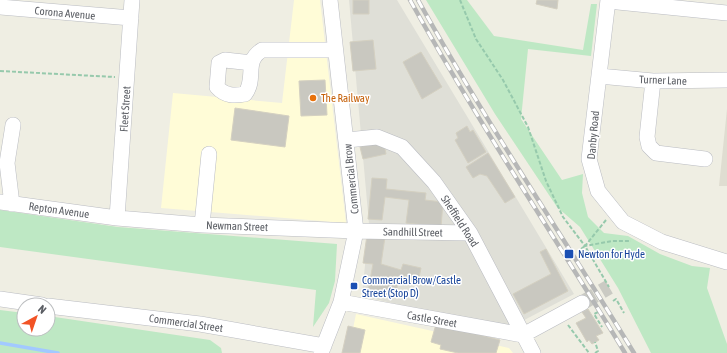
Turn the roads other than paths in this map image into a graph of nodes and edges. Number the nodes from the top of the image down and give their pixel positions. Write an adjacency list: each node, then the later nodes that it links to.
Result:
1 (132, 0): 6 (street, Fleet Street)
2 (330, 0): 7 (street, Commercial Brow)
3 (608, 1): 5 (street); 9 (street, Danby Road)
4 (0, 7): 6 (street, Corona Avenue)
5 (727, 13)
6 (130, 18): 17 (street, Fleet Street)
7 (336, 50): 8 (street); 13 (street, Commercial Brow)
8 (252, 63)
9 (599, 76): 10 (street, Turner Lane); 21 (street, Danby Road)
10 (653, 80): 11 (street, Turner Lane); 15 (street)
11 (727, 80)
12 (13, 125): 16 (street)
13 (347, 140): 19 (street, Commercial Brow); 20 (street, Sheffield Road)
14 (209, 154): 18 (street)
15 (705, 160)
16 (6, 203): 17 (street, Repton Avenue)
17 (117, 218): 18 (street, Newman Street)
18 (202, 225): 19 (street, Newman Street)
19 (356, 231): 20 (street, Sandhill Street); 24 (street, Commercial Brow)
20 (470, 233): 27 (street, Sheffield Road)
21 (727, 262)
22 (0, 299): 23 (street)
23 (16, 301)
24 (341, 302): 27 (street, Castle Street); 28 (street, Commercial Brow)
25 (582, 303): 27 (street)
26 (56, 307): 28 (street, Commercial Street)
27 (523, 335): 29 (street, Sheffield Road)
28 (322, 349)
29 (532, 353)

